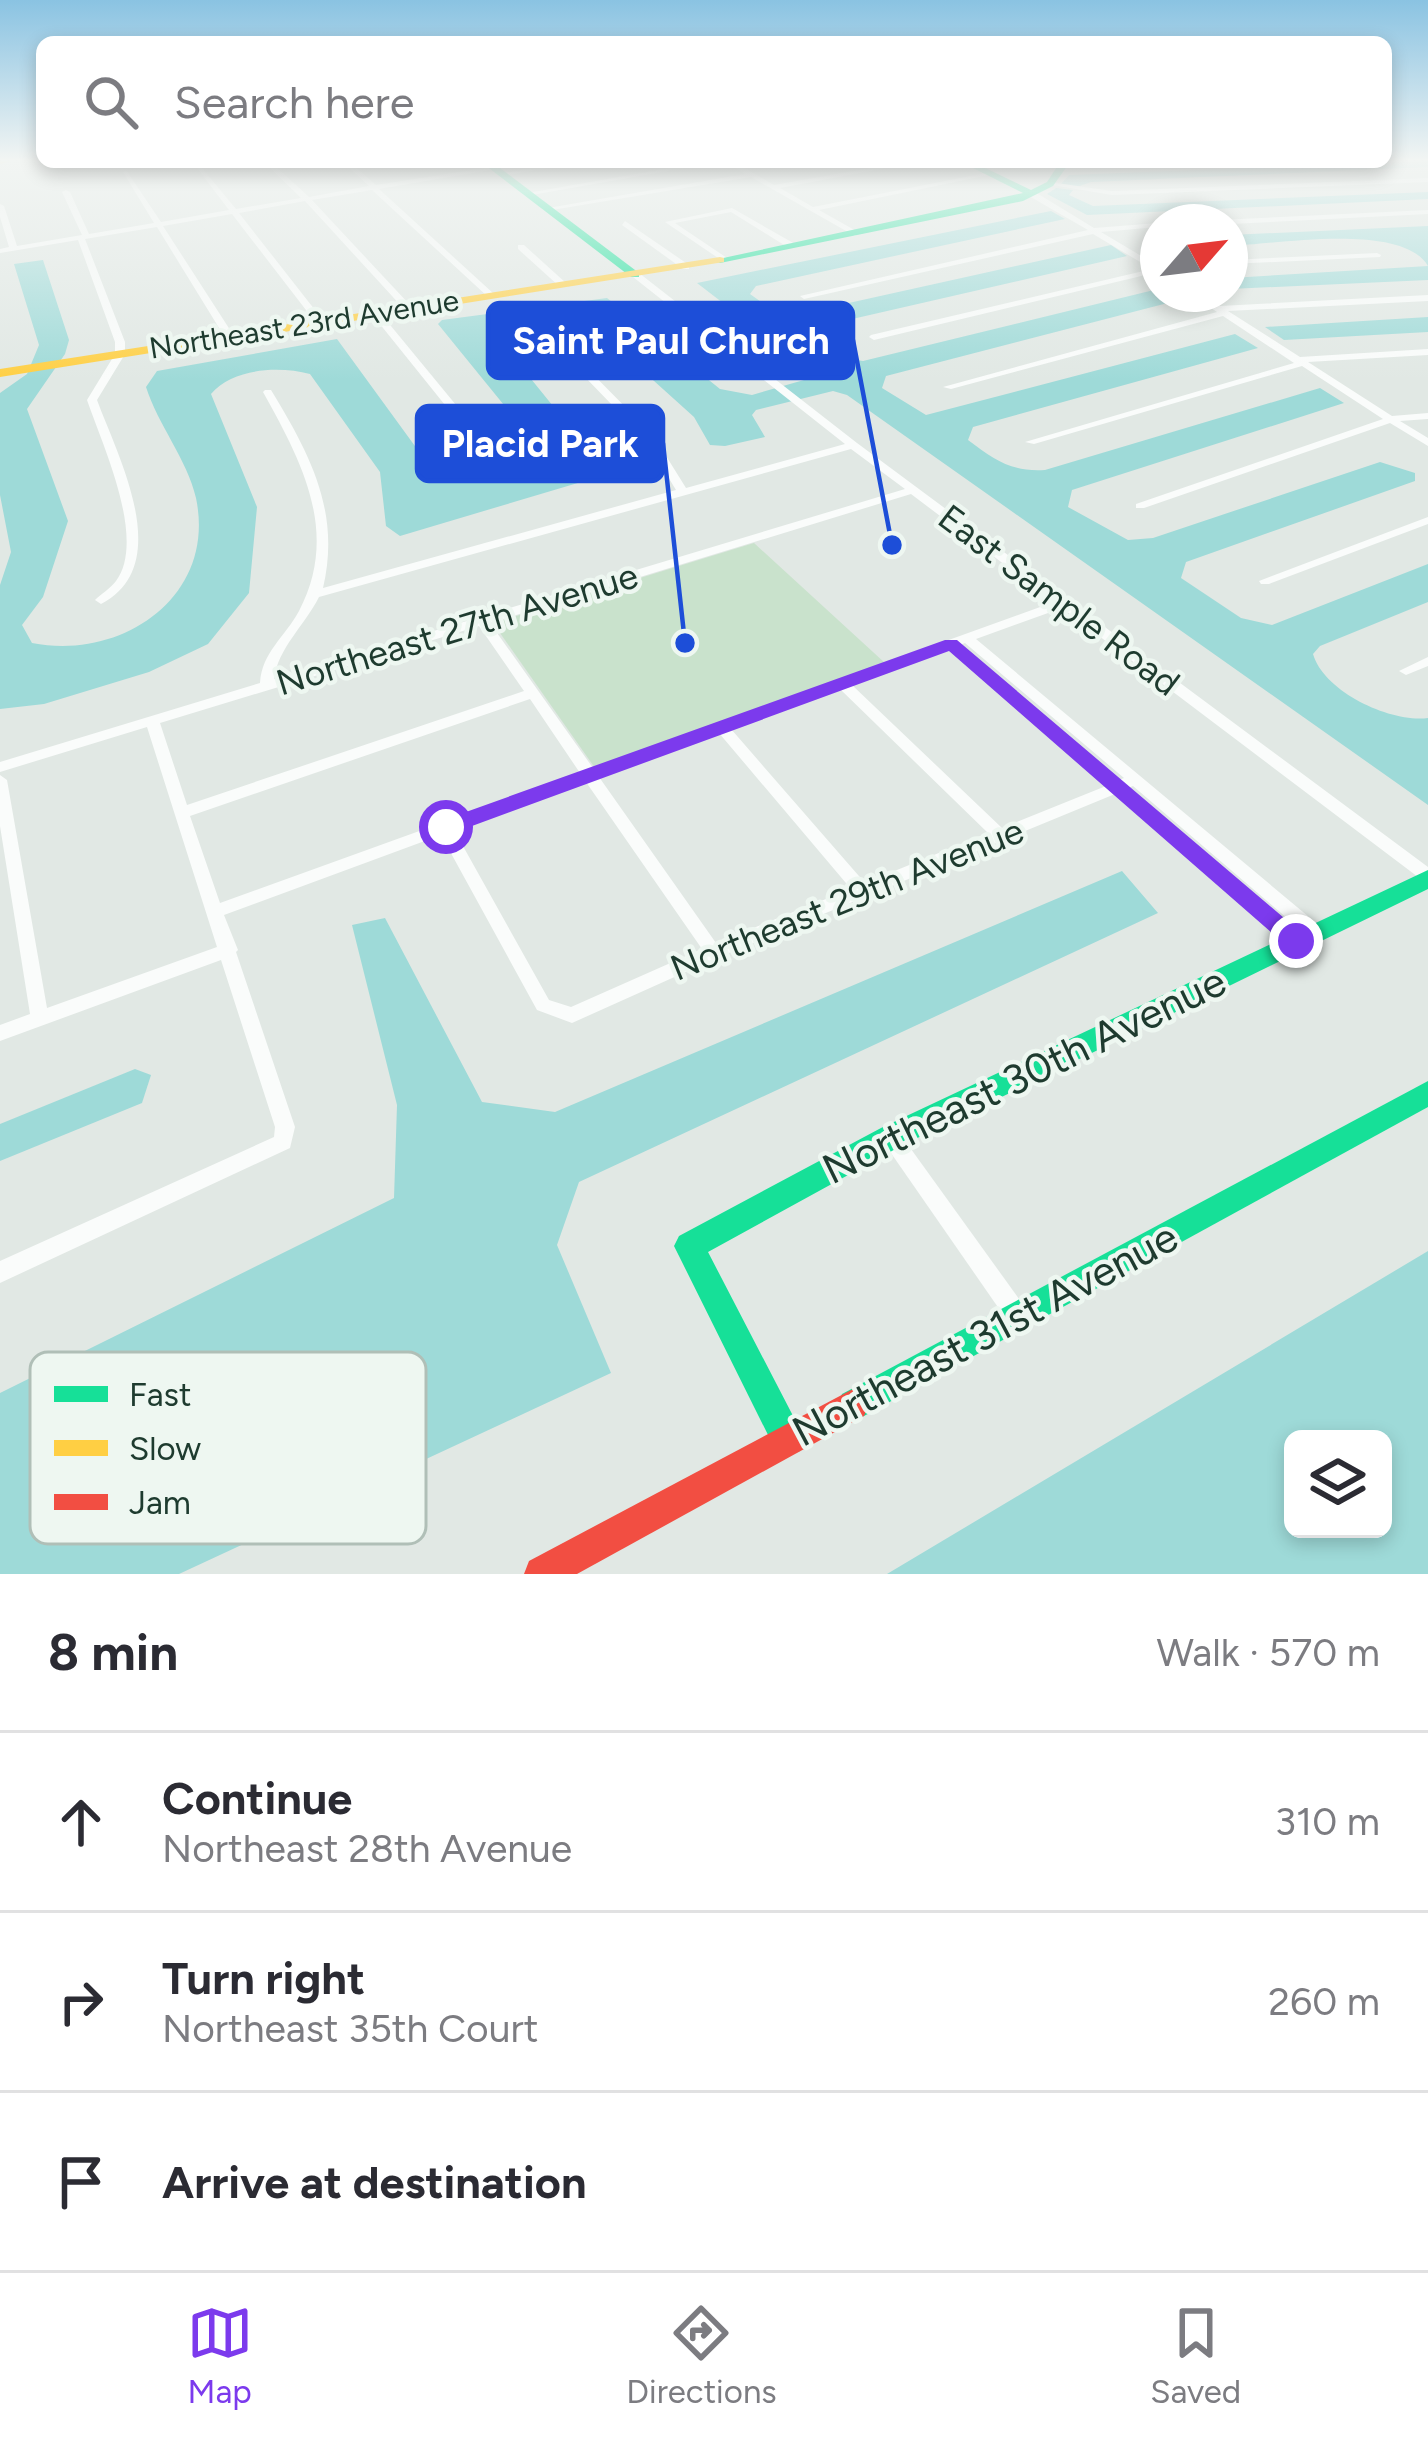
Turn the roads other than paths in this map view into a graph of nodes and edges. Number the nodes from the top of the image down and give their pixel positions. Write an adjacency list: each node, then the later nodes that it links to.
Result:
1 (9, 234): 17 (street)
2 (101, 234): 14 (street)
3 (164, 234): 36 (street)
4 (250, 234): 35 (street)
5 (341, 234): 30 (street)
6 (424, 234): 27 (street)
7 (584, 234): 25 (street, East Sample Road)
8 (640, 234): 23 (street)
9 (687, 234): 21 (street)
10 (773, 234): 15 (street)
11 (853, 234): 15 (street, Northeast 23rd Avenue)
12 (1073, 234): 28 (street)
13 (1106, 234): 20 (street)
14 (84, 237): 17 (street); 40 (street)
15 (792, 246): 21 (street, Northeast 23rd Avenue)
16 (521, 247): 26 (street)
17 (14, 249): 18 (street)
18 (0, 251)
19 (1377, 255): 22 (street)
20 (1140, 257)
21 (724, 260): 23 (street, Northeast 23rd Avenue)
22 (1248, 261)
23 (686, 267): 25 (street, Northeast 23rd Avenue)
24 (1140, 272): 37 (street)
25 (636, 275): 26 (street, Northeast 23rd Avenue); 49 (street, East Sample Road)
26 (563, 285): 27 (street, Northeast 23rd Avenue)
27 (490, 294): 30 (street, Northeast 23rd Avenue)
28 (804, 296)
29 (1428, 298): 31 (street)
30 (406, 306): 32 (street, Northeast 23rd Avenue)
31 (1248, 309)
32 (374, 311): 35 (street, Northeast 23rd Avenue); 50 (street)
33 (1216, 312): 43 (street)
34 (1221, 312): 41 (street)
35 (319, 321): 36 (street, Northeast 23rd Avenue)
36 (229, 336): 40 (street, Northeast 23rd Avenue)
37 (874, 337)
38 (556, 342): 52 (street)
39 (1428, 352): 41 (street)
40 (120, 354): 42 (street, Northeast 23rd Avenue); 57 (street)
41 (1297, 362): 46 (street); 47 (street)
42 (0, 373)
43 (948, 387)
44 (268, 392): 56 (street)
45 (1428, 416): 46 (street)
46 (1390, 421): 48 (street); 53 (street)
47 (1030, 442)
48 (1428, 443)
49 (853, 445): 51 (street, East Sample Road); 52 (street)
50 (482, 455)
51 (913, 490): 58 (street, East Sample Road); 59 (street, Northeast 27th Avenue)
52 (682, 492): 56 (street)
53 (1140, 506)
54 (1428, 520): 55 (street)
55 (1265, 581)
56 (315, 594): 64 (street)
57 (100, 600)
58 (1063, 603): 60 (street); 75 (street, East Sample Road)
59 (483, 622): 64 (street, Northeast 27th Avenue); 65 (street)
60 (959, 641): 63 (street); 71 (street)
61 (1428, 661): 62 (street)
62 (1406, 670)
63 (844, 685): 67 (street); 74 (street)
64 (267, 687): 66 (street, Northeast 27th Avenue)
65 (533, 693): 69 (street); 72 (street)
66 (152, 722): 68 (street, Northeast 27th Avenue); 72 (street)
67 (723, 728): 69 (street); 76 (street)
68 (0, 767)
69 (590, 775): 73 (street); 80 (street)
70 (0, 780): 81 (street)
71 (1126, 783): 74 (street, Northeast 29th Avenue); 78 (street)
72 (184, 812): 77 (street)
73 (446, 827): 77 (street); 80 (street, Northeast 29th Avenue)
74 (1001, 836): 76 (street, Northeast 29th Avenue)
75 (1428, 878): 78 (street, Northeast 30th Avenue)
76 (862, 892): 80 (street, Northeast 29th Avenue)
77 (214, 910): 79 (street)
78 (1305, 937): 84 (street, Northeast 30th Avenue)
79 (229, 950): 81 (street); 85 (street)
80 (713, 952)
81 (40, 1018): 82 (street)
82 (0, 1033)
83 (1428, 1093): 86 (street, Northeast 31st Avenue)
84 (891, 1137): 86 (street); 87 (street, Northeast 30th Avenue)
85 (0, 1271)
86 (1019, 1318): 87 (street, Northeast 31st Avenue)
87 (788, 1439): 88 (street, Northeast 31st Avenue)
88 (542, 1574)

